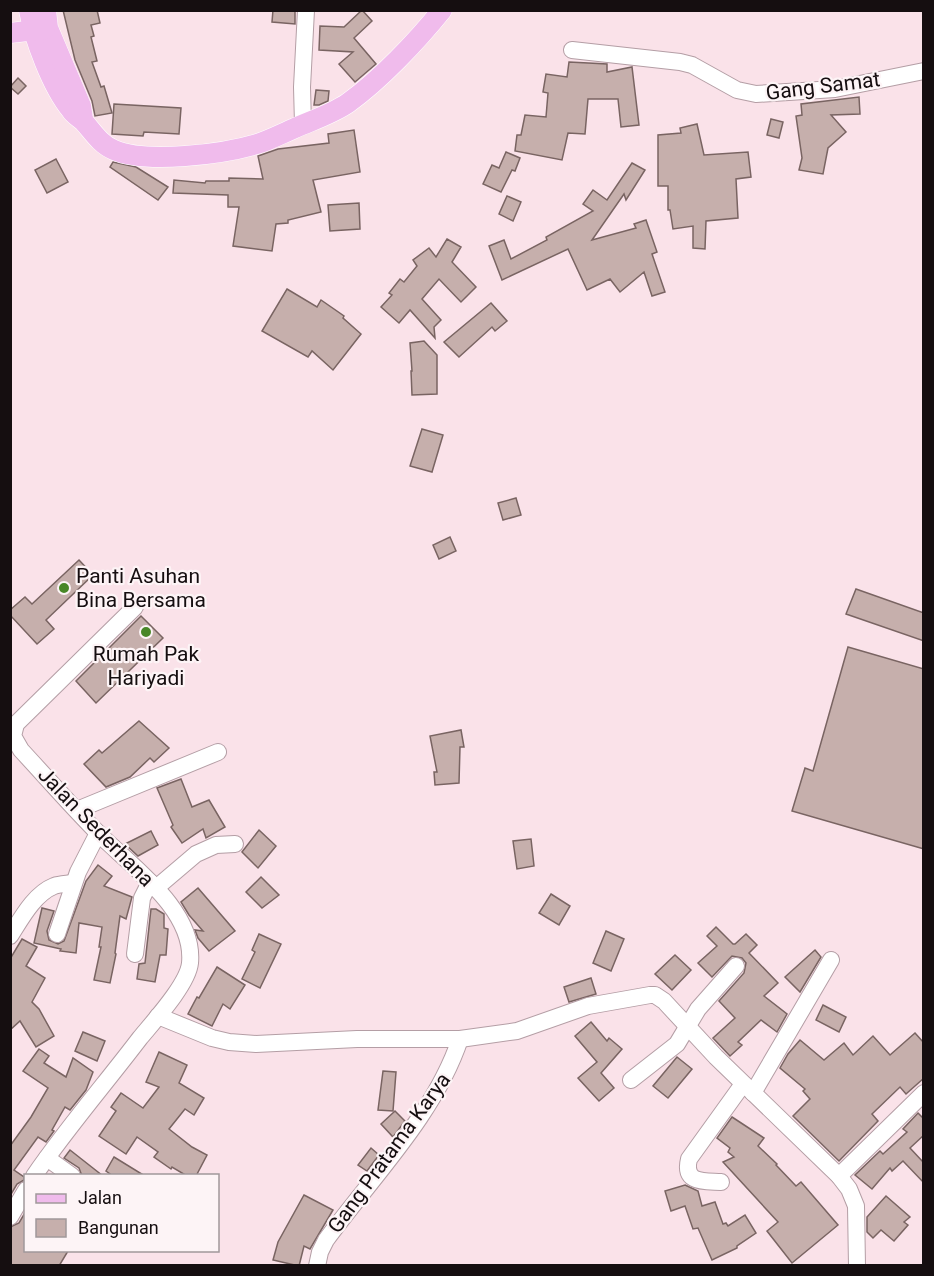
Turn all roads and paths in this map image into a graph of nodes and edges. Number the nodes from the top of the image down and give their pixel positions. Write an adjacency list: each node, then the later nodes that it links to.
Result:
1 (306, 10): 7 (street)
2 (442, 10): 7 (main road)
3 (34, 17): 4 (main road); 7 (main road)
4 (10, 33)
5 (572, 50): 6 (street, Gang Samat)
6 (924, 71)
7 (303, 124)
8 (135, 607): 10 (street, Jalan Sederhana)
9 (218, 752): 10 (street)
10 (77, 810): 11 (street, Jalan Sederhana)
11 (98, 833): 13 (street); 14 (street, Jalan Sederhana)
12 (236, 844): 14 (street)
13 (73, 883): 15 (street); 16 (street)
14 (153, 885): 17 (street); 20 (street, Jalan Sederhana)
15 (57, 934)
16 (10, 936)
17 (135, 954)
18 (831, 960): 24 (street)
19 (736, 966): 21 (street)
20 (158, 1016): 22 (street); 26 (street, Jalan Sederhana)
21 (688, 1027): 22 (street); 23 (street); 24 (street)
22 (460, 1040): 33 (street, Gang Pratama Karya)
23 (631, 1080)
24 (748, 1088): 29 (street); 30 (street)
25 (924, 1093): 29 (street)
26 (47, 1158): 27 (street, Jalan Sederhana); 28 (street)
27 (35, 1174)
28 (69, 1174)
29 (839, 1176): 34 (street)
30 (721, 1182)
31 (24, 1193): 32 (street)
32 (10, 1217)
33 (317, 1266)
34 (857, 1266)

